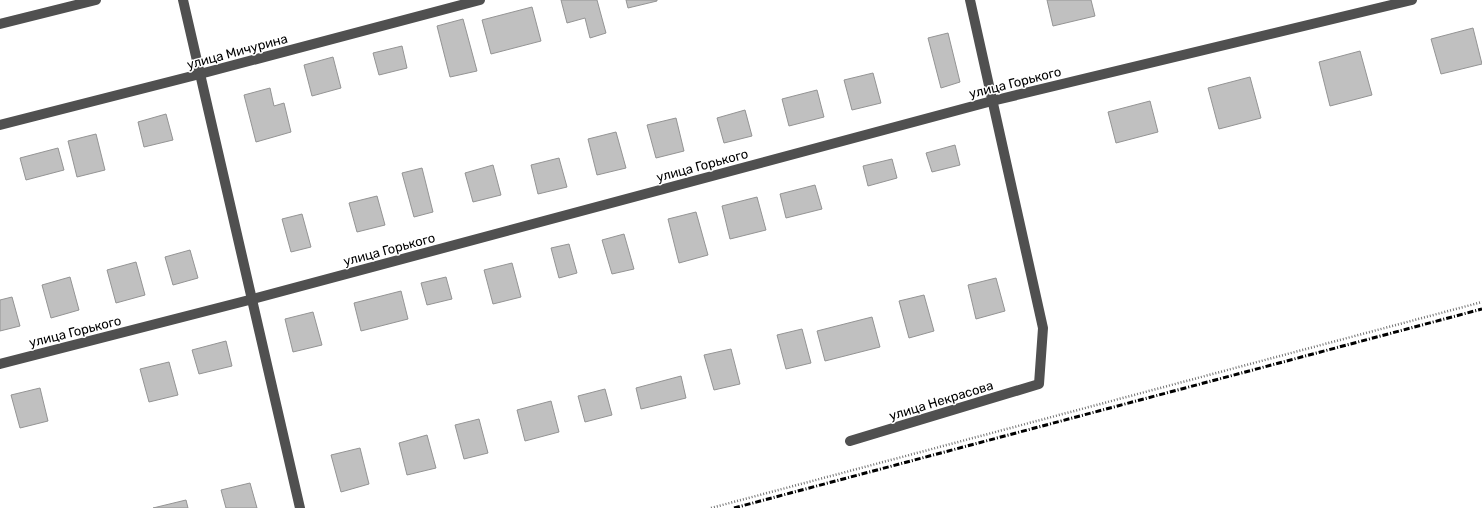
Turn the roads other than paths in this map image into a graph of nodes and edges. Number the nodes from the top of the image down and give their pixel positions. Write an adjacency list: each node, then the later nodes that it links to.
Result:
1 (96, 0): 6 (street)
2 (183, 0): 7 (street)
3 (480, 0): 7 (street, улица Мичурина)
4 (970, 0): 8 (street)
5 (1412, 0): 8 (street, улица Горького)
6 (0, 24)
7 (200, 74): 9 (street, улица Мичурина); 10 (street)
8 (992, 101): 10 (street, улица Горького); 12 (street, улица Некрасова)
9 (0, 125)
10 (253, 299): 11 (street, улица Горького); 13 (street)
11 (0, 364)
12 (850, 441)
13 (300, 508)

